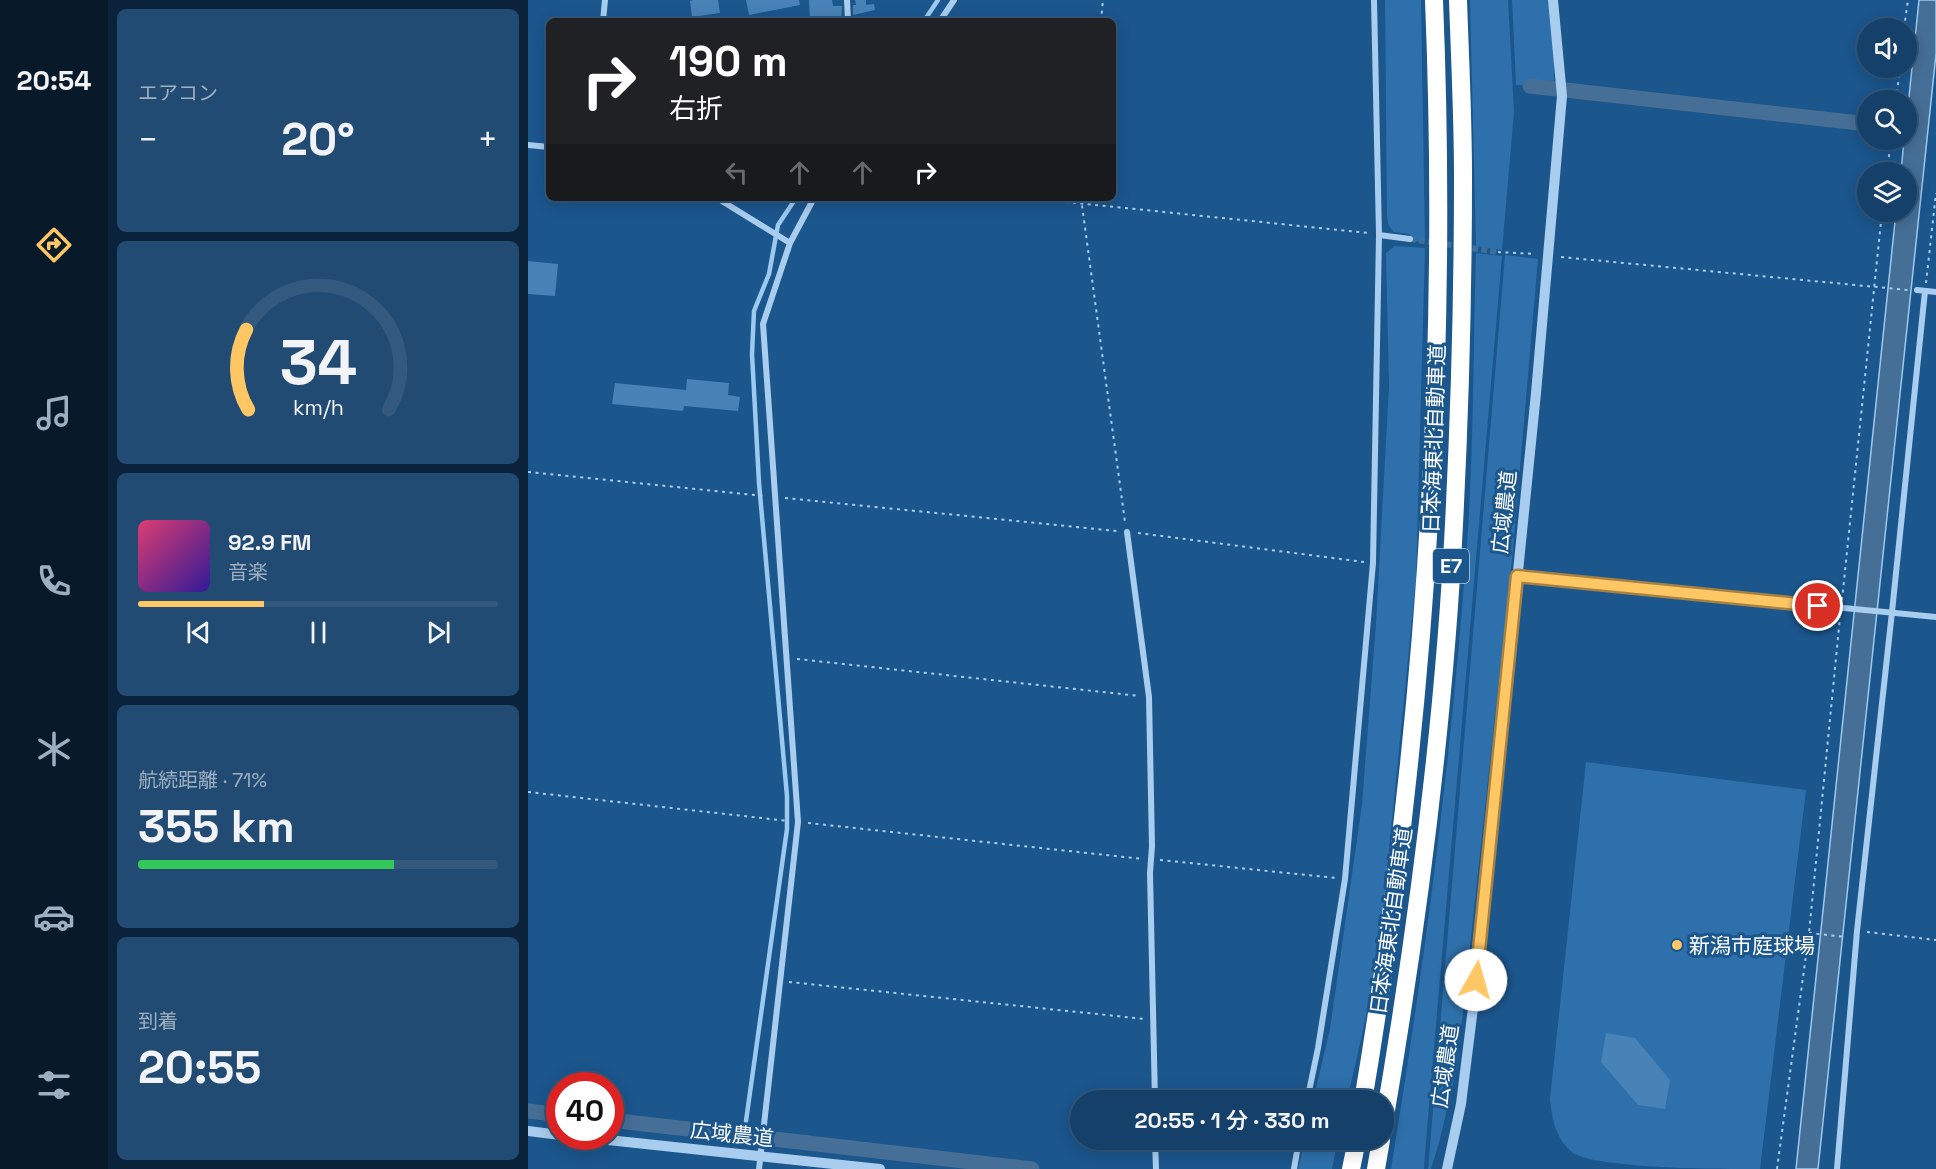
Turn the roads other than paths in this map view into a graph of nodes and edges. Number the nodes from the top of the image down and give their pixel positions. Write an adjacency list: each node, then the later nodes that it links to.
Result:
1 (605, 0): 8 (street)
2 (847, 0): 9 (street)
3 (954, 0): 10 (street)
4 (1374, 0): 15 (street)
5 (1434, 0): 27 (highway, 日本海東北自動車道 / E7)
6 (1458, 0): 28 (highway, 日本海東北自動車道 / E7)
7 (1553, 0): 22 (street, 広域農道)
8 (603, 18)
9 (848, 18)
10 (942, 18)
11 (528, 145): 12 (street)
12 (546, 147)
13 (722, 201): 17 (street)
14 (811, 201): 17 (street)
15 (1379, 235): 16 (street); 26 (street)
16 (1410, 239)
17 (790, 243): 37 (street)
18 (1917, 290): 19 (street)
19 (1925, 291): 20 (street); 23 (street)
20 (1936, 292)
21 (1127, 531): 25 (street)
22 (1517, 576): 23 (street); 45 (street, 広域農道)
23 (1889, 612): 24 (street); 46 (street)
24 (1936, 617)
25 (1155, 1090)
26 (1309, 1090)
27 (1365, 1090)
28 (1389, 1090)
29 (528, 1131): 30 (street)
30 (546, 1133)
31 (624, 1142): 37 (street, 広域農道)
32 (1155, 1150): 40 (street)
33 (1297, 1150): 41 (street)
34 (1353, 1150): 42 (highway)
35 (1355, 1150): 43 (highway)
36 (1379, 1150): 44 (highway)
37 (760, 1156): 38 (street); 39 (street, 広域農道)
38 (759, 1169)
39 (880, 1169)
40 (1156, 1169)
41 (1294, 1169)
42 (1342, 1169)
43 (1352, 1169)
44 (1376, 1169)
45 (1447, 1169)
46 (1838, 1169)

